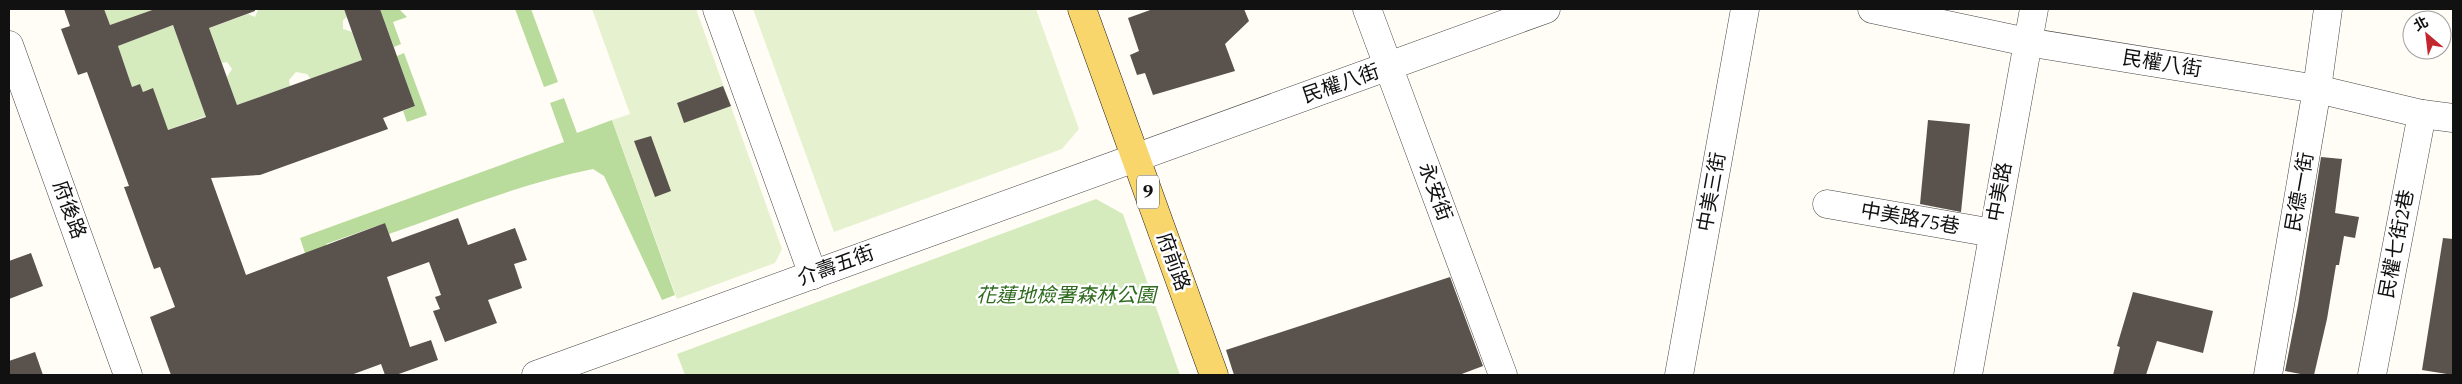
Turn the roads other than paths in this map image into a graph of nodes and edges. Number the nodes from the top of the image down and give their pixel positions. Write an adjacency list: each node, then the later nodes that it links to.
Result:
1 (717, 9): 19 (street)
2 (1082, 9): 16 (main road, 府前路 / 9)
3 (1367, 9): 11 (street, 永安街)
4 (1546, 9): 11 (street, 民權八街)
5 (1745, 9): 24 (street, 中美三街)
6 (1872, 9): 9 (street, 民權八街)
7 (2034, 9): 9 (street, 中美路)
8 (2328, 9): 13 (street, 民德一街)
9 (2027, 42): 13 (street, 民權八街); 18 (street, 中美路)
10 (9, 45): 12 (street, 府後路)
11 (1389, 68): 16 (street, 民權八街); 23 (street, 永安街)
12 (13, 73): 20 (street, 府後路)
13 (2317, 90): 14 (street, 民權八街); 26 (street, 民德一街)
14 (2422, 114): 15 (street, 民權八街); 27 (street, 民權七街2巷)
15 (2453, 118)
16 (1136, 157): 19 (street, 介壽五街); 22 (main road, 府前路 / 9)
17 (1827, 204): 18 (street, 中美路75巷)
18 (1993, 233): 25 (street, 中美路)
19 (813, 275): 21 (street, 介壽五街)
20 (128, 375)
21 (536, 375)
22 (1214, 375)
23 (1504, 375)
24 (1679, 375)
25 (1968, 375)
26 (2268, 375)
27 (2372, 375)

